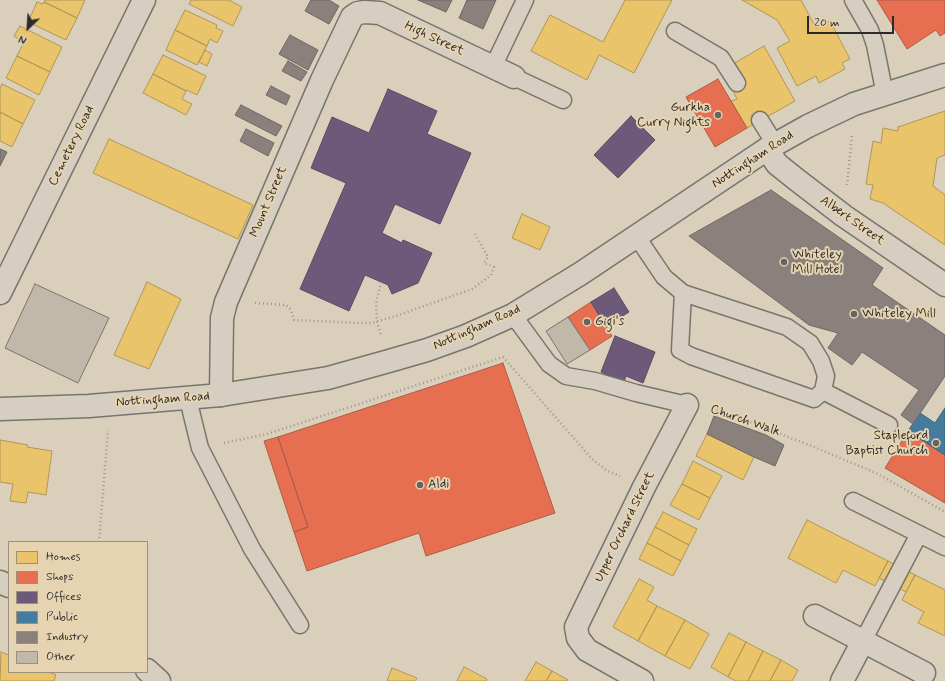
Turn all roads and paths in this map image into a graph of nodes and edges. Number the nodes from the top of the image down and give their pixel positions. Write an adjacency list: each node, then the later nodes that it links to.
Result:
1 (144, 0): 20 (street, Cemetery Road)
2 (525, 0): 6 (lane)
3 (853, 0): 10 (lane)
4 (352, 17): 6 (street, High Street); 21 (street, Mount Street)
5 (675, 31): 9 (lane)
6 (493, 67): 8 (street, High Street)
7 (945, 75): 10 (street, Nottingham Road)
8 (514, 77): 11 (lane)
9 (737, 83)
10 (885, 95): 12 (street, Nottingham Road)
11 (563, 100)
12 (854, 104): 14 (street, Nottingham Road); 15 (path)
13 (760, 120): 14 (lane)
14 (771, 146): 15 (street, Albert Street); 17 (street, Nottingham Road)
15 (844, 216): 19 (street, Albert Street)
16 (475, 234): 24 (path)
17 (637, 237): 22 (lane); 23 (street, Nottingham Road)
18 (381, 282): 24 (path)
19 (945, 285)
20 (1, 290)
21 (230, 293): 24 (path); 27 (street, Mount Street)
22 (683, 293): 26 (lane); 26 (lane)
23 (512, 315): 25 (street, Nottingham Road); 30 (lane)
24 (377, 321): 25 (path)
25 (389, 362): 27 (street, Nottingham Road)
26 (823, 391): 32 (lane)
27 (221, 395): 28 (street, Nottingham Road)
28 (188, 398): 29 (street, Nottingham Road); 33 (lane)
29 (110, 404): 31 (street, Nottingham Road); 38 (path)
30 (686, 405): 34 (street, Upper Orchard Street); 36 (path, Church Walk)
31 (0, 409)
32 (889, 425)
33 (200, 448): 34 (path); 41 (lane)
34 (644, 487): 46 (street, Upper Orchard Street)
35 (852, 500): 37 (lane)
36 (945, 512)
37 (919, 534): 39 (lane); 42 (lane)
38 (99, 541)
39 (945, 547)
40 (815, 616): 42 (street)
41 (300, 626)
42 (863, 641): 44 (street); 47 (street)
43 (148, 671): 45 (street)
44 (924, 673)
45 (159, 681)
46 (642, 681)
47 (842, 681)

